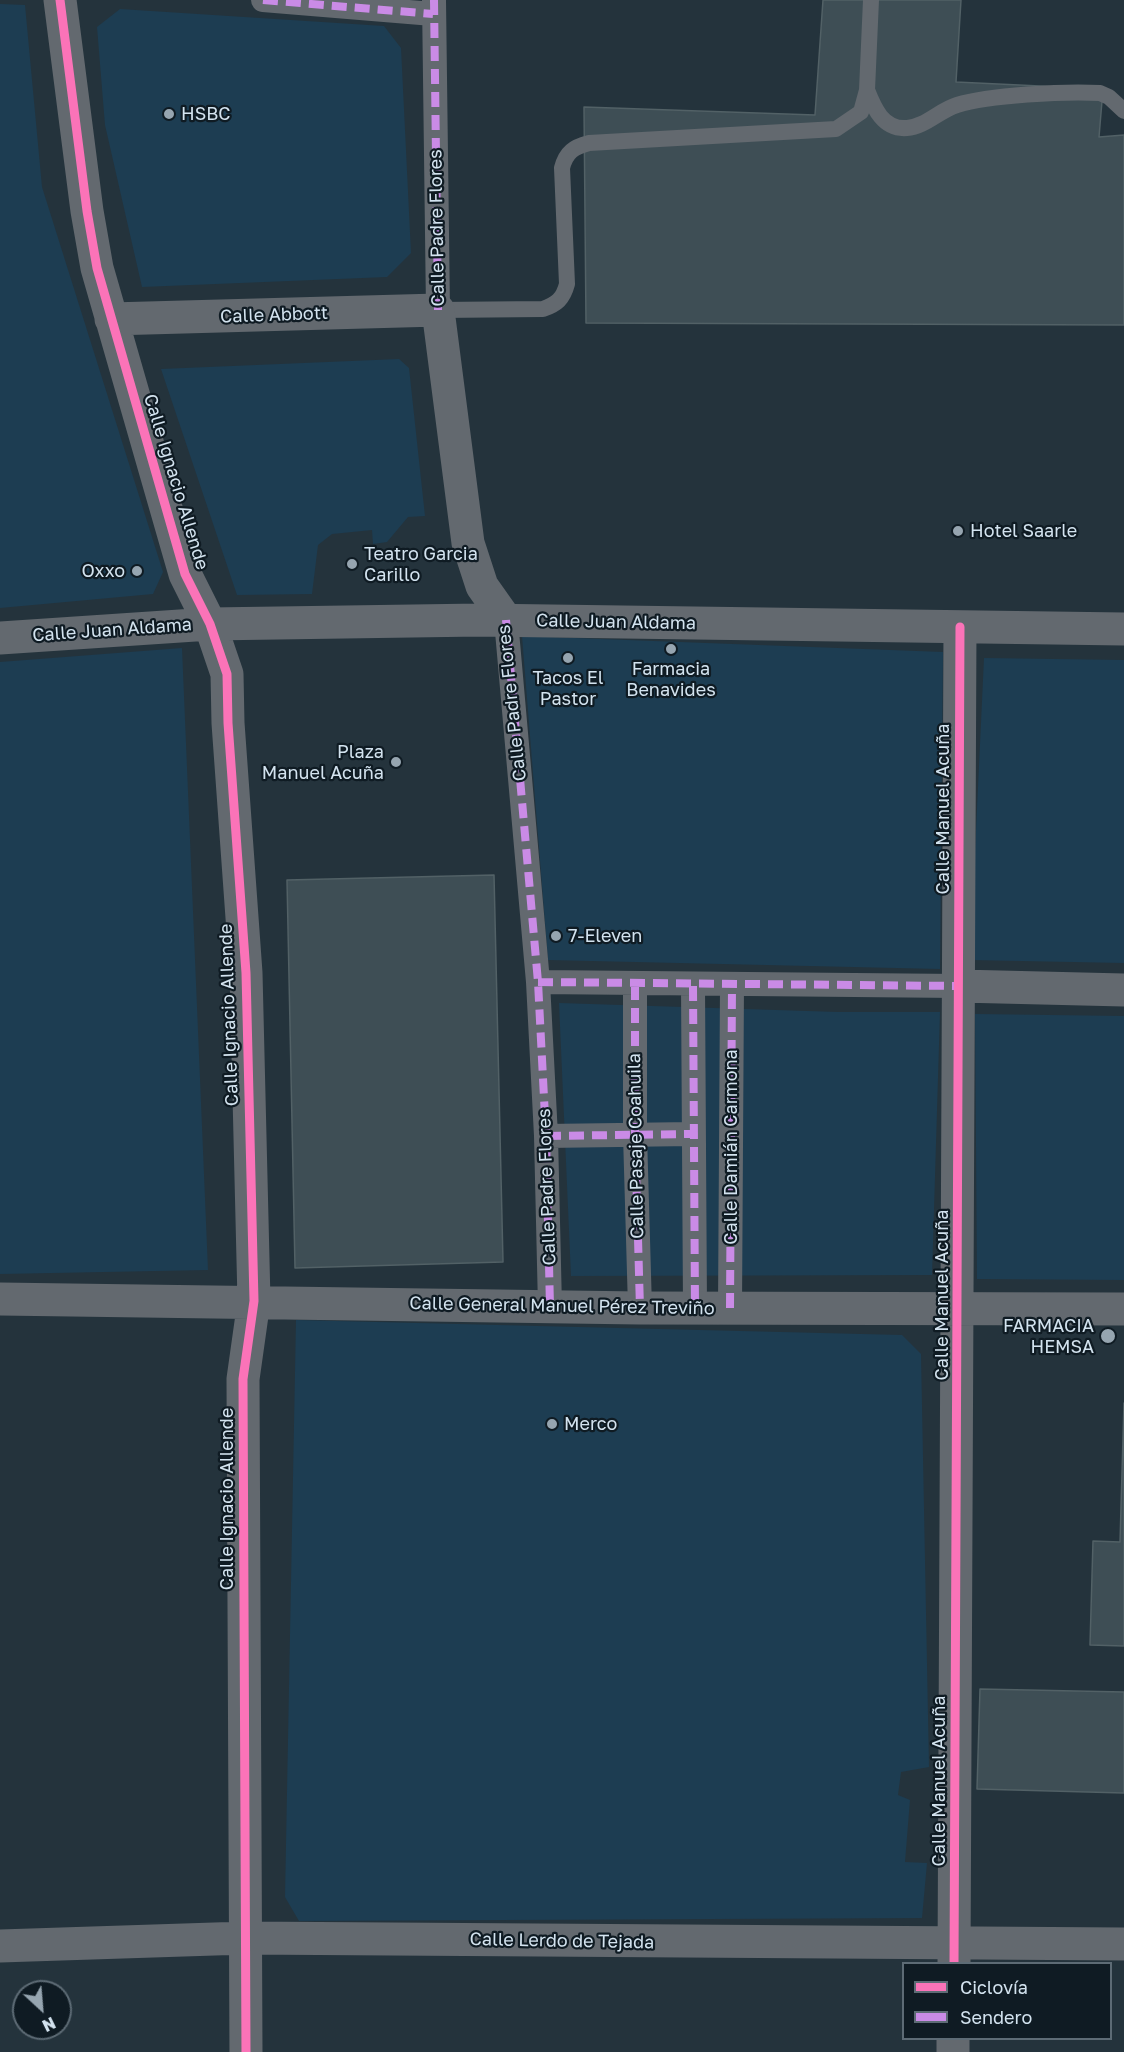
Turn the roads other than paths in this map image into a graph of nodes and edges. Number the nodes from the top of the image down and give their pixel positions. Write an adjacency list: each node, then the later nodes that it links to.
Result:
1 (60, 0): 8 (street, Calle Ignacio Allende)
2 (263, 0): 4 (street)
3 (871, 0): 5 (lane)
4 (434, 7): 7 (street, Calle Padre Flores)
5 (867, 90): 6 (lane); 7 (lane)
6 (1124, 111)
7 (438, 310): 8 (street, Calle Abbott); 9 (street, Calle Padre Flores)
8 (111, 320): 10 (street, Calle Ignacio Allende)
9 (506, 620): 10 (street, Calle Juan Aldama); 11 (street, Calle Juan Aldama); 14 (street, Calle Padre Flores)
10 (210, 624): 13 (street, Calle Juan Aldama); 24 (street, Calle Ignacio Allende)
11 (960, 627): 12 (street, Calle Juan Aldama); 18 (street, Calle Manuel Acuña)
12 (1124, 630)
13 (0, 638)
14 (538, 982): 15 (street); 22 (street, Calle Padre Flores)
15 (635, 985): 17 (street); 21 (street, Calle Pasaje Coahuila)
16 (732, 985): 17 (street); 18 (street); 28 (street, Calle Damián Carmona)
17 (693, 986): 20 (street)
18 (960, 986): 19 (street); 29 (street, Calle Manuel Acuña)
19 (1124, 990)
20 (692, 1134): 21 (street); 27 (street)
21 (635, 1135): 22 (street); 26 (street, Calle Pasaje Coahuila)
22 (546, 1136): 25 (street, Calle Padre Flores)
23 (0, 1299): 24 (street, Calle General Manuel Pérez Treviño)
24 (254, 1301): 25 (street, Calle General Manuel Pérez Treviño); 31 (street, Calle Ignacio Allende)
25 (550, 1307): 26 (street, Calle General Manuel Pérez Treviño)
26 (640, 1308): 27 (street, Calle General Manuel Pérez Treviño)
27 (695, 1308): 28 (street, Calle General Manuel Pérez Treviño)
28 (730, 1308): 29 (street, Calle General Manuel Pérez Treviño)
29 (958, 1308): 30 (street, Calle General Manuel Pérez Treviño); 34 (street, Calle Manuel Acuña)
30 (1124, 1308)
31 (245, 1938): 33 (street, Calle Lerdo de Tejada); 34 (street, Calle Lerdo de Tejada); 35 (street, Calle Ignacio Allende)
32 (1124, 1944): 34 (street, Calle Lerdo de Tejada)
33 (0, 1946)
34 (954, 1954)
35 (246, 2052)

